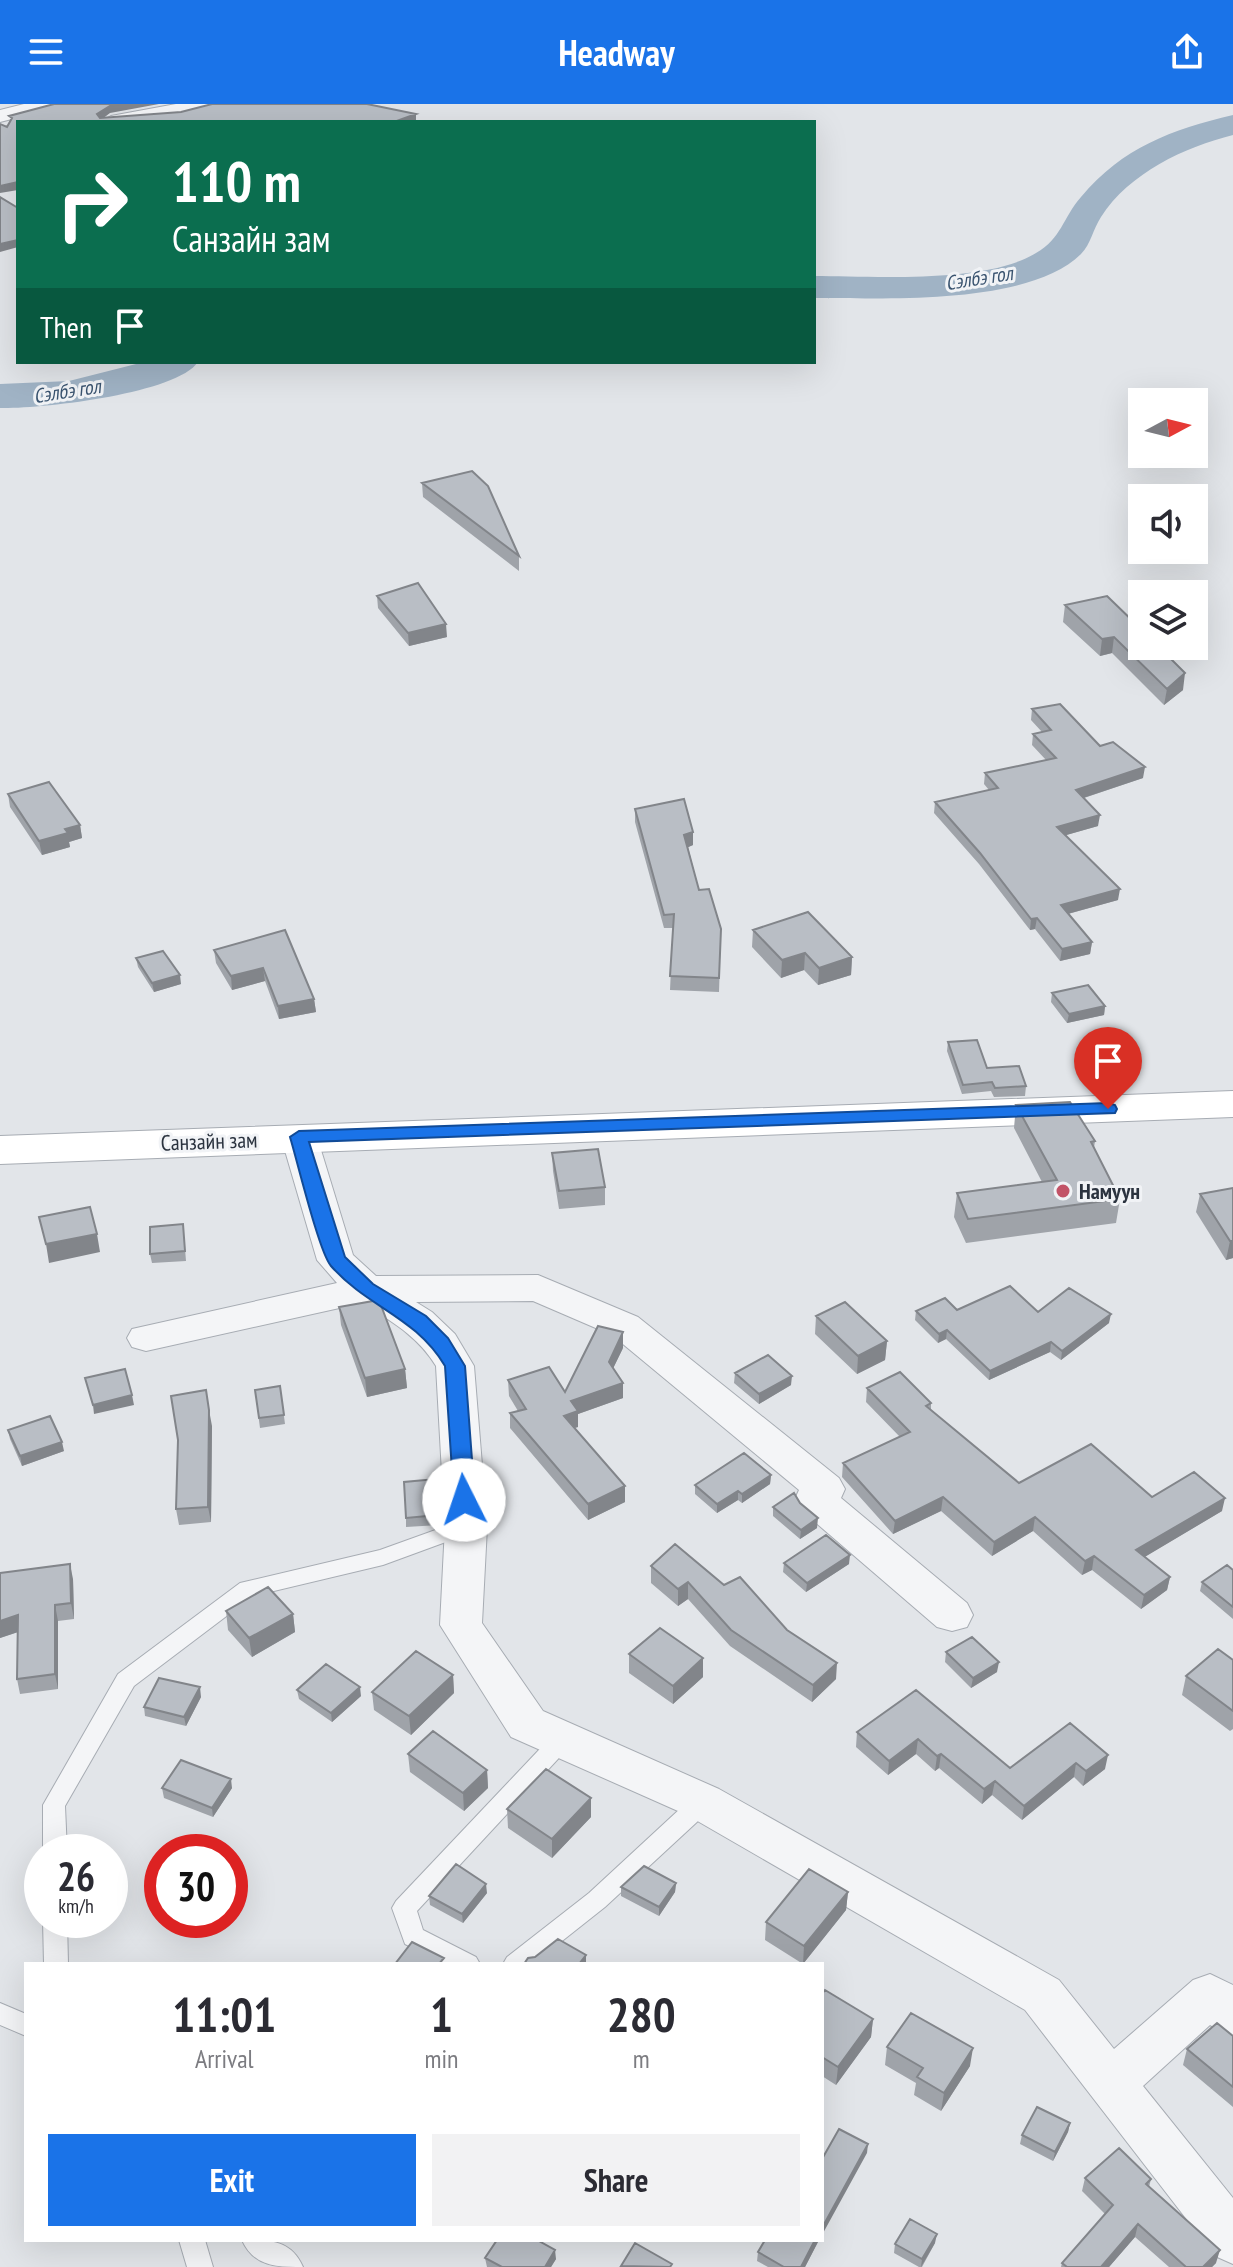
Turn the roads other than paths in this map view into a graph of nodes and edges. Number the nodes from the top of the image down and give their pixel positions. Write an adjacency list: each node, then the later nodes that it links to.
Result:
1 (48, 104): 3 (street)
2 (208, 104): 4 (street)
3 (0, 116)
4 (122, 120)
5 (1233, 1104): 6 (main road, Санзайн зам)
6 (299, 1137): 7 (main road, Санзайн зам); 8 (street)
7 (0, 1150)
8 (367, 1289): 9 (street); 10 (street); 11 (street)
9 (146, 1338)
10 (466, 1527): 12 (street); 14 (lane)
11 (952, 1615)
12 (562, 1740): 13 (street); 17 (lane)
13 (703, 1802): 18 (lane); 22 (street)
14 (55, 1834)
15 (55, 1938): 16 (lane)
16 (56, 1962)
17 (464, 1962)
18 (518, 1962)
19 (0, 2014): 21 (lane)
20 (1233, 2015): 22 (street)
21 (24, 2024)
22 (1111, 2083): 23 (street)
23 (1233, 2239)
24 (193, 2242): 26 (lane)
25 (258, 2242): 27 (lane)
26 (200, 2267)
27 (290, 2267)

